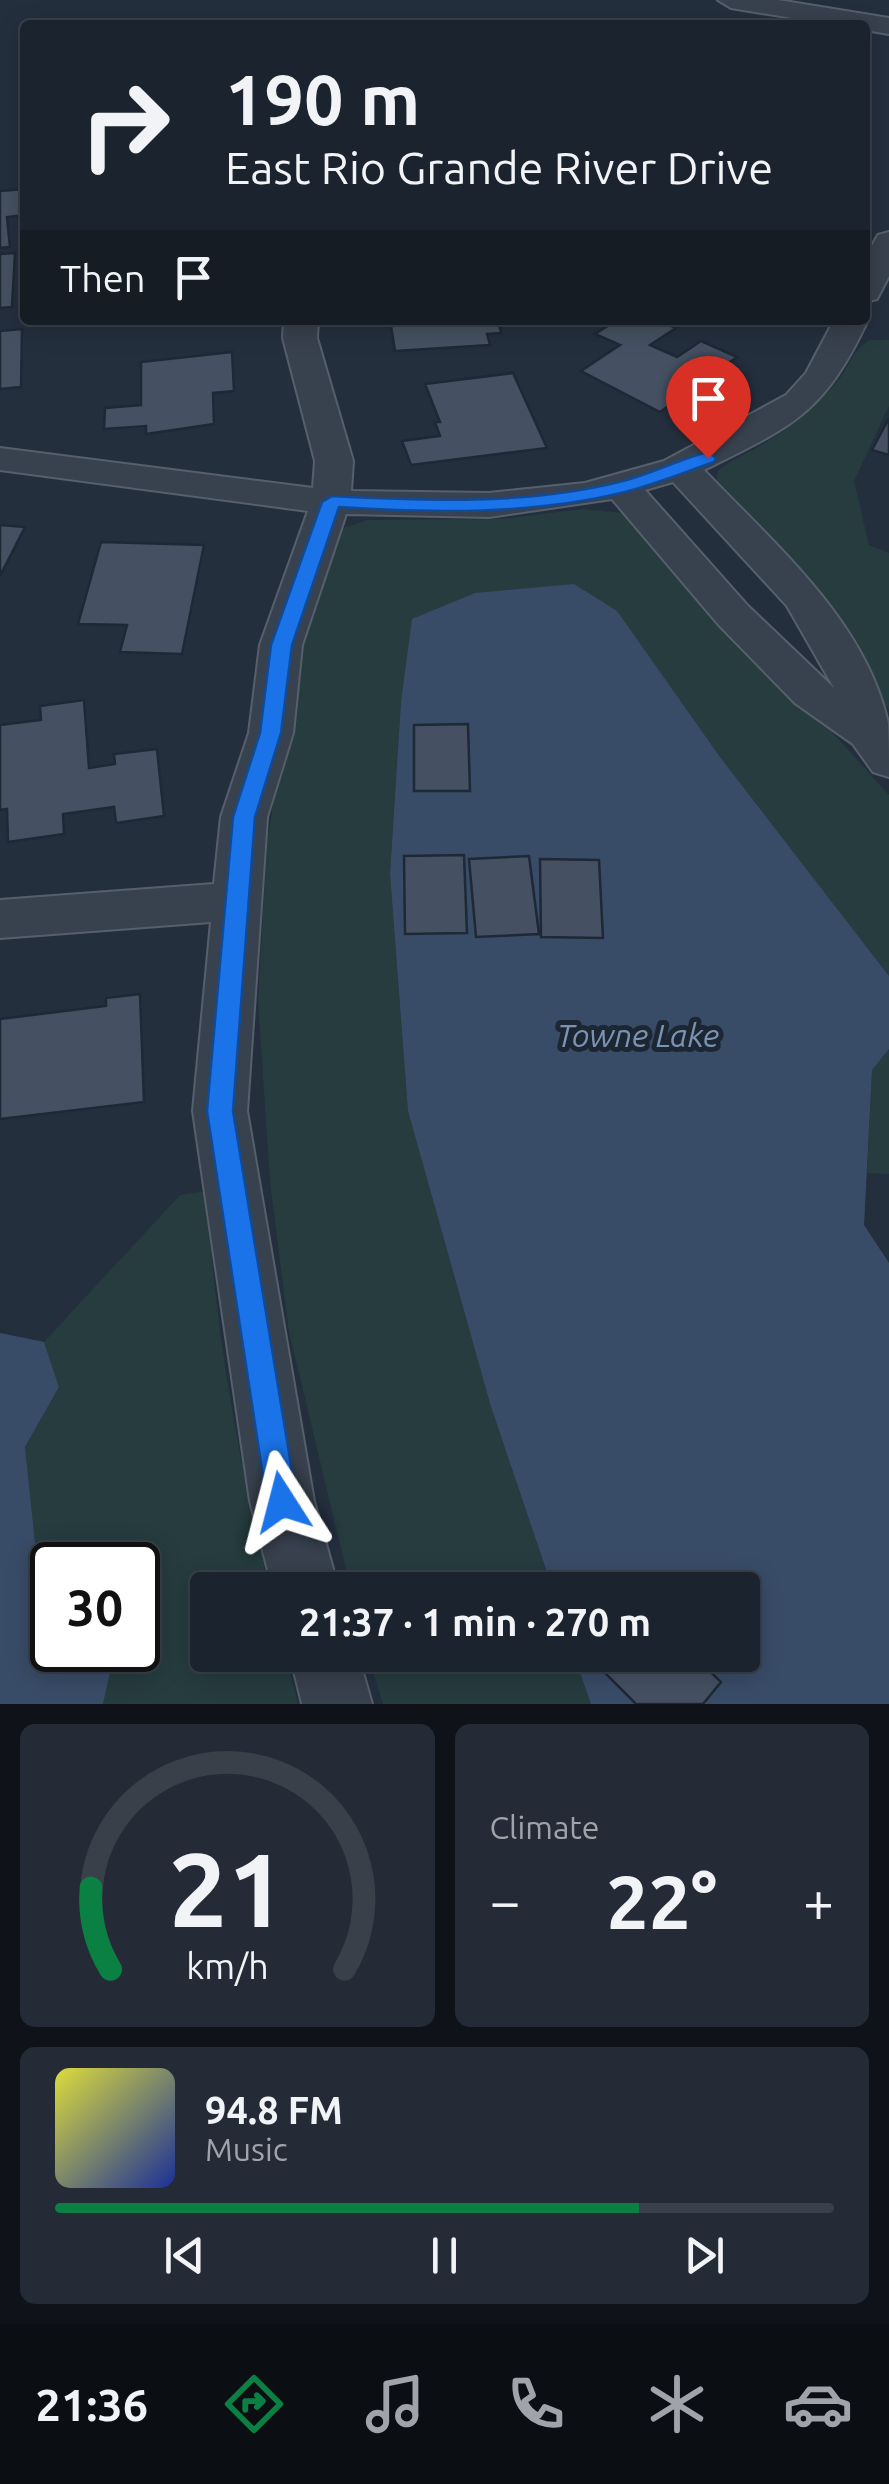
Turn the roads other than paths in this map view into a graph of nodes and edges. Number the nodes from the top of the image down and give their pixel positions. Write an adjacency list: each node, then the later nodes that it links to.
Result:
1 (731, 0): 2 (street)
2 (853, 20)
3 (889, 242): 4 (street)
4 (870, 282)
5 (301, 325): 10 (street)
6 (850, 325): 8 (street)
7 (0, 459): 10 (street)
8 (682, 469): 9 (street); 11 (street)
9 (622, 487): 10 (street); 11 (street)
10 (332, 502): 12 (street)
11 (879, 747)
12 (240, 901): 13 (street); 14 (street)
13 (0, 919)
14 (301, 1572)
15 (329, 1672): 16 (street)
16 (337, 1704)

